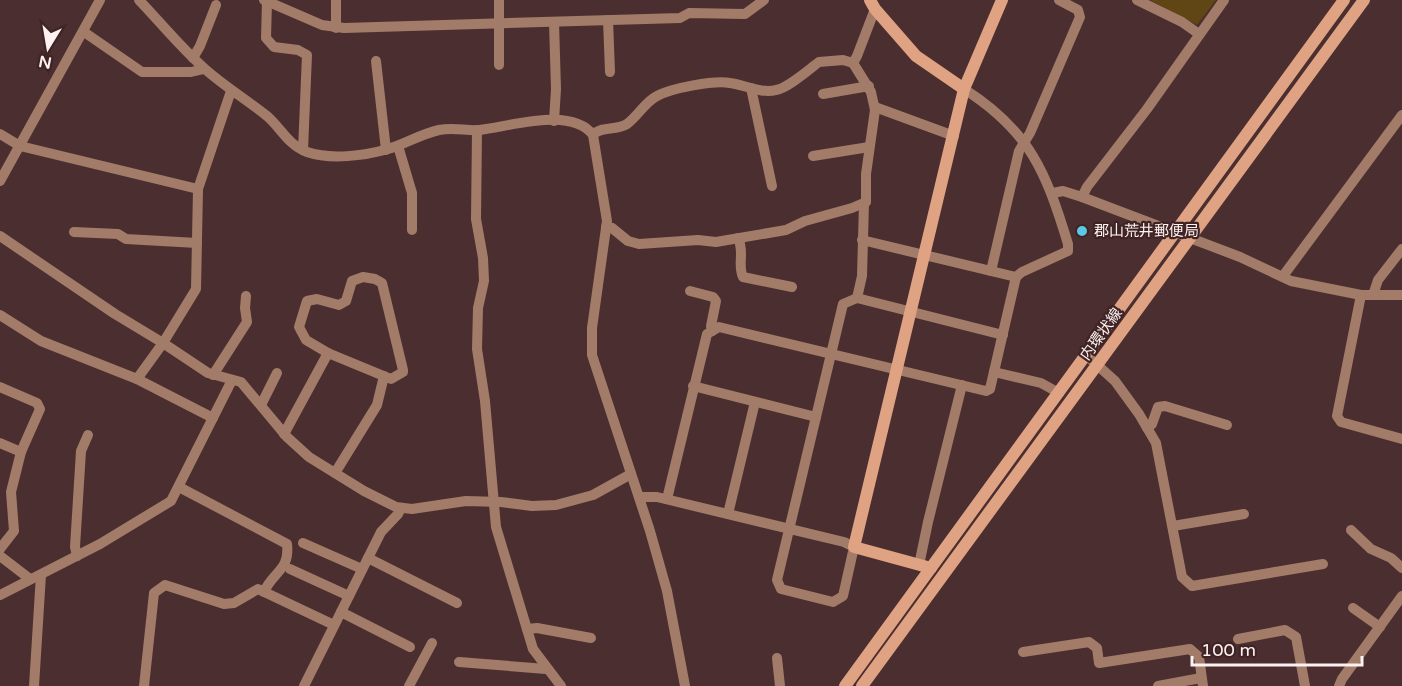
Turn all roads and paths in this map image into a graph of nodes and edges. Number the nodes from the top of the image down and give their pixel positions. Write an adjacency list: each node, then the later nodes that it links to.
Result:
1 (100, 0): 21 (street)
2 (139, 0): 23 (street)
3 (336, 0): 20 (street)
4 (499, 0): 19 (street)
5 (688, 0): 16 (street)
6 (764, 0): 16 (street)
7 (1002, 0): 31 (street)
8 (1059, 0): 41 (street)
9 (1137, 0): 22 (street)
10 (1224, 0): 22 (street)
11 (1344, 0): 57 (street, 内環状線)
12 (1364, 0): 60 (street, 内環状線)
13 (265, 1): 20 (street); 45 (street)
14 (216, 4): 23 (street)
15 (873, 5): 25 (street); 31 (street)
16 (689, 13): 17 (street)
17 (608, 20): 18 (street); 28 (street)
18 (554, 22): 19 (street); 36 (street)
19 (500, 24): 20 (street); 26 (street)
20 (336, 28)
21 (84, 32): 27 (street); 42 (street)
22 (1199, 34): 52 (street)
23 (194, 58): 27 (street)
24 (376, 61): 46 (street)
25 (853, 63): 29 (street); 30 (street)
26 (499, 65)
27 (204, 69): 32 (street)
28 (610, 72)
29 (869, 86): 33 (street); 34 (street)
30 (751, 88): 39 (street); 49 (street)
31 (964, 89): 40 (street); 41 (street)
32 (231, 90): 45 (street); 50 (street)
33 (823, 94)
34 (875, 107): 40 (street); 44 (street)
35 (1402, 115): 66 (street)
36 (554, 120): 37 (street); 39 (street)
37 (477, 130): 43 (street); 111 (street)
38 (0, 134): 42 (street)
39 (592, 135): 54 (street)
40 (954, 136): 64 (street)
41 (1024, 142): 51 (street); 65 (street)
42 (20, 146): 48 (street); 50 (street)
43 (398, 146): 46 (street); 55 (street)
44 (869, 147): 47 (street); 53 (street)
45 (303, 150): 46 (street)
46 (386, 150)
47 (813, 156)
48 (0, 181)
49 (772, 186)
50 (198, 189): 62 (street)
51 (1053, 193): 52 (street); 67 (street)
52 (1082, 197): 57 (street)
53 (864, 203): 59 (street); 61 (street)
54 (606, 226): 59 (street); 107 (street)
55 (412, 230)
56 (74, 232): 62 (street)
57 (1174, 233): 60 (street); 82 (street, 内環状線)
58 (0, 236): 79 (street)
59 (738, 238): 68 (street)
60 (1189, 239): 66 (street); 83 (street, 内環状線)
61 (862, 240): 64 (street); 74 (street)
62 (197, 243): 79 (street)
63 (1402, 249): 71 (street)
64 (925, 256): 65 (street); 75 (street)
65 (991, 271): 67 (street)
66 (1283, 276): 70 (street)
67 (1016, 277): 78 (street)
68 (792, 287)
69 (690, 291): 77 (street)
70 (1360, 295): 71 (street); 103 (street)
71 (1373, 295): 73 (street)
72 (246, 296): 87 (street)
73 (1402, 296)
74 (857, 298): 75 (street); 81 (street)
75 (911, 312): 78 (street); 84 (street)
76 (0, 315): 89 (street)
77 (712, 332): 81 (street); 91 (street)
78 (1003, 335): 85 (street)
79 (163, 343): 87 (street); 89 (street)
80 (328, 353): 88 (street); 88 (street); 101 (street)
81 (831, 354): 84 (street); 97 (street)
82 (1086, 355): 83 (street); 94 (street, 内環状線)
83 (1098, 364): 100 (street); 157 (street, 内環状線)
84 (897, 370): 92 (street); 119 (street)
85 (994, 372): 92 (street); 94 (street)
86 (277, 373): 96 (street)
87 (213, 375): 90 (street)
88 (384, 376): 106 (street)
89 (137, 379): 98 (street)
90 (232, 380): 96 (street); 98 (street)
91 (693, 386): 95 (street); 110 (street)
92 (962, 386): 125 (street)
93 (0, 387): 105 (street)
94 (1059, 393): 125 (street, 内環状線)
95 (755, 402): 97 (street); 113 (street)
96 (261, 405): 101 (street)
97 (816, 417): 116 (street)
98 (213, 418): 108 (street)
99 (1227, 424): 100 (street)
100 (1148, 428): 115 (street)
101 (284, 434): 106 (street)
102 (88, 435): 122 (street)
103 (1402, 439)
104 (0, 443): 105 (street)
105 (21, 452): 120 (street)
106 (335, 473): 112 (street)
107 (631, 474): 109 (street); 111 (street)
108 (179, 488): 122 (street); 130 (street)
109 (639, 497): 110 (street); 154 (street)
110 (667, 499): 113 (street)
111 (494, 502): 112 (street); 139 (street)
112 (401, 508): 123 (street)
113 (728, 514): 116 (street)
114 (1244, 514): 115 (street)
115 (1173, 526): 124 (street)
116 (789, 529): 119 (street); 119 (street)
117 (1351, 530): 126 (street)
118 (303, 543): 123 (street)
119 (854, 547): 125 (street)
120 (0, 549)
121 (0, 556): 129 (street)
122 (77, 556): 128 (street)
123 (365, 563): 132 (street); 134 (street)
124 (1323, 564)
125 (925, 566): 156 (street, 内環状線)
126 (1402, 568)
127 (290, 569): 132 (street)
128 (41, 575): 129 (street); 149 (street)
129 (30, 579): 131 (street)
130 (264, 592): 137 (street); 150 (street)
131 (0, 595)
132 (349, 596): 136 (street)
133 (1402, 596): 138 (street)
134 (457, 603)
135 (1353, 608): 138 (street)
136 (341, 612): 137 (street); 143 (street)
137 (334, 625): 151 (street)
138 (1380, 627): 160 (street)
139 (527, 629): 140 (street); 147 (street)
140 (591, 638)
141 (1238, 639): 159 (street)
142 (432, 643): 152 (street)
143 (410, 647)
144 (1023, 652): 148 (street)
145 (777, 658): 155 (street)
146 (459, 662): 147 (street)
147 (546, 669): 153 (street)
148 (1202, 682): 158 (street)
149 (34, 686)
150 (144, 686)
151 (304, 686)
152 (408, 686)
153 (561, 686)
154 (685, 686)
155 (780, 686)
156 (844, 686)
157 (862, 686)
158 (1158, 686)
159 (1305, 686)
160 (1339, 686)

